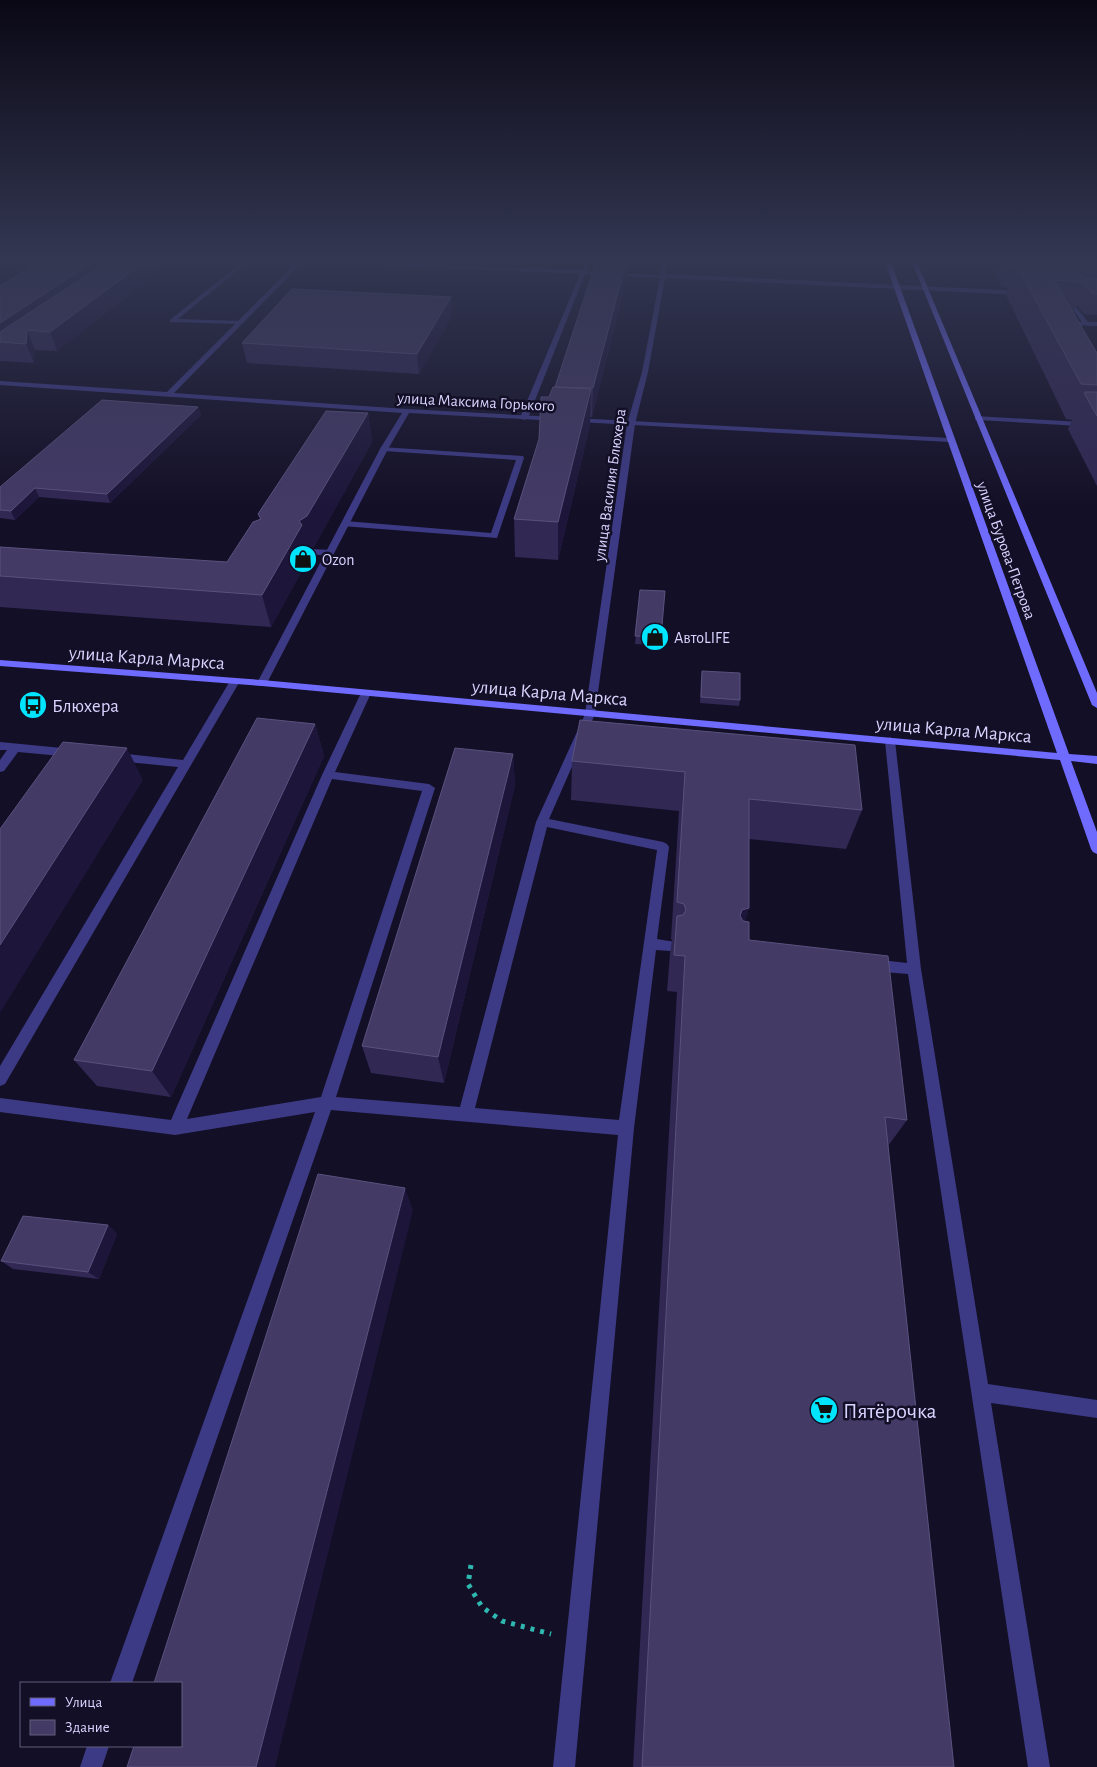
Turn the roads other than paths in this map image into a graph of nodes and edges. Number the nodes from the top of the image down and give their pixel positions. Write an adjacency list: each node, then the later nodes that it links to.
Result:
1 (217, 344): 7 (street)
2 (554, 344): 9 (street)
3 (650, 344): 11 (street, улица Василия Блюхера)
4 (916, 344): 13 (main road, улица Бурова-Петрова)
5 (947, 344): 10 (main road, улица Бурова-Петрова)
6 (0, 383): 7 (street, улица Максима Горького)
7 (168, 396): 8 (street, улица Максима Горького)
8 (407, 411): 9 (street, улица Максима Горького); 14 (street)
9 (524, 418): 11 (street, улица Максима Горького)
10 (978, 418): 12 (street); 22 (main road, улица Бурова-Петрова)
11 (631, 424): 13 (street, улица Максима Горького); 23 (street, улица Василия Блюхера)
12 (1097, 425)
13 (950, 440): 29 (main road, улица Бурова-Петрова)
14 (384, 449): 15 (street); 15 (street)
15 (345, 524): 17 (street)
16 (312, 552): 17 (street)
17 (330, 553): 20 (street)
18 (0, 663): 19 (main road, улица Карла Маркса)
19 (236, 681): 20 (main road, улица Карла Маркса); 31 (street)
20 (262, 683): 21 (main road, улица Карла Маркса)
21 (366, 693): 23 (main road, улица Карла Маркса); 33 (street)
22 (1097, 705)
23 (590, 714): 24 (main road, улица Карла Маркса); 34 (street, улица Василия Блюхера)
24 (890, 741): 29 (main road, улица Карла Маркса); 39 (street)
25 (0, 746): 26 (street)
26 (16, 747): 27 (street); 32 (street)
27 (82, 754)
28 (101, 756): 31 (street)
29 (1064, 756): 30 (main road, улица Карла Маркса); 35 (main road, улица Бурова-Петрова)
30 (1097, 760)
31 (186, 764): 40 (street)
32 (0, 768)
33 (328, 775): 41 (street); 44 (street)
34 (542, 822): 36 (street); 43 (street, улица Василия Блюхера)
35 (1097, 849)
36 (650, 944): 37 (street); 45 (street)
37 (670, 946)
38 (856, 963): 39 (street)
39 (914, 969): 46 (street)
40 (0, 1079)
41 (326, 1103): 43 (street); 44 (street); 48 (street)
42 (0, 1105): 44 (street)
43 (465, 1116): 45 (street)
44 (175, 1128)
45 (626, 1128): 51 (street)
46 (980, 1392): 47 (street); 52 (street)
47 (1097, 1409)
48 (121, 1682)
49 (98, 1747): 50 (street)
50 (91, 1767)
51 (564, 1767)
52 (1039, 1767)

